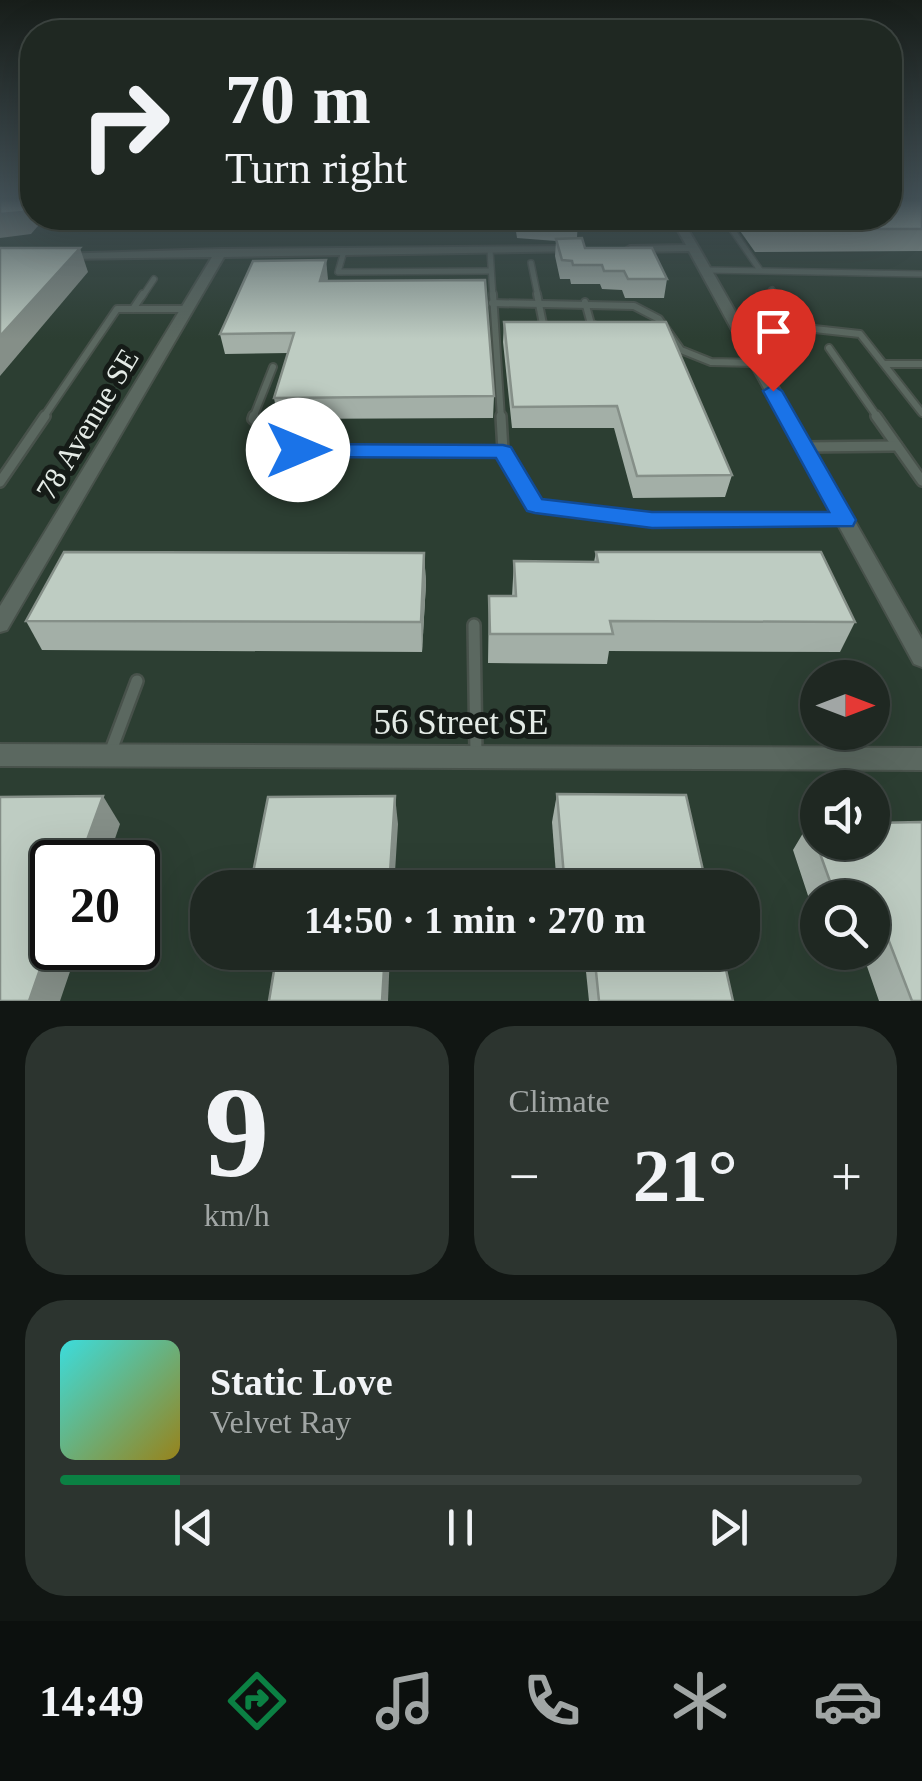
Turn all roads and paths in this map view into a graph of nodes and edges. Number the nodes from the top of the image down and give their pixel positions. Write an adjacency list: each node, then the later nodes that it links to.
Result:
1 (743, 246): 11 (lane)
2 (694, 248): 4 (street); 10 (street)
3 (585, 249): 5 (street)
4 (622, 249)
5 (490, 250): 6 (street); 12 (lane)
6 (344, 251): 7 (street); 12 (lane)
7 (222, 252): 8 (street); 20 (street, 78 Avenue SE)
8 (37, 256)
9 (531, 264): 16 (lane)
10 (706, 270): 11 (lane); 21 (street)
11 (760, 270): 13 (lane)
12 (490, 272): 18 (lane)
13 (922, 274)
14 (154, 279): 19 (lane)
15 (772, 290): 22 (lane)
16 (538, 302): 17 (lane); 18 (lane); 26 (lane)
17 (585, 302): 23 (lane); 25 (lane)
18 (492, 303): 35 (lane)
19 (133, 309): 20 (lane); 37 (lane)
20 (188, 310): 39 (street, 78 Avenue SE)
21 (737, 327): 22 (lane); 28 (street)
22 (796, 327): 29 (lane)
23 (603, 329)
24 (651, 329): 25 (lane)
25 (666, 329): 28 (lane)
26 (546, 337)
27 (829, 348): 34 (lane)
28 (757, 363): 33 (street)
29 (885, 364): 30 (lane); 32 (lane)
30 (922, 364)
31 (274, 366): 35 (lane)
32 (922, 413)
33 (804, 446): 34 (lane); 38 (street)
34 (897, 446): 36 (lane)
35 (503, 451): 38 (lane)
36 (922, 481)
37 (0, 482)
38 (845, 520): 42 (street)
39 (6, 605): 40 (street, 78 Avenue SE)
40 (0, 624)
41 (474, 625): 47 (lane)
42 (917, 642): 43 (street)
43 (922, 658)
44 (137, 681): 46 (lane)
45 (0, 755): 46 (street, 56 Street SE)
46 (109, 756): 47 (street, 56 Street SE)
47 (476, 757): 48 (street, 56 Street SE)
48 (922, 759)

